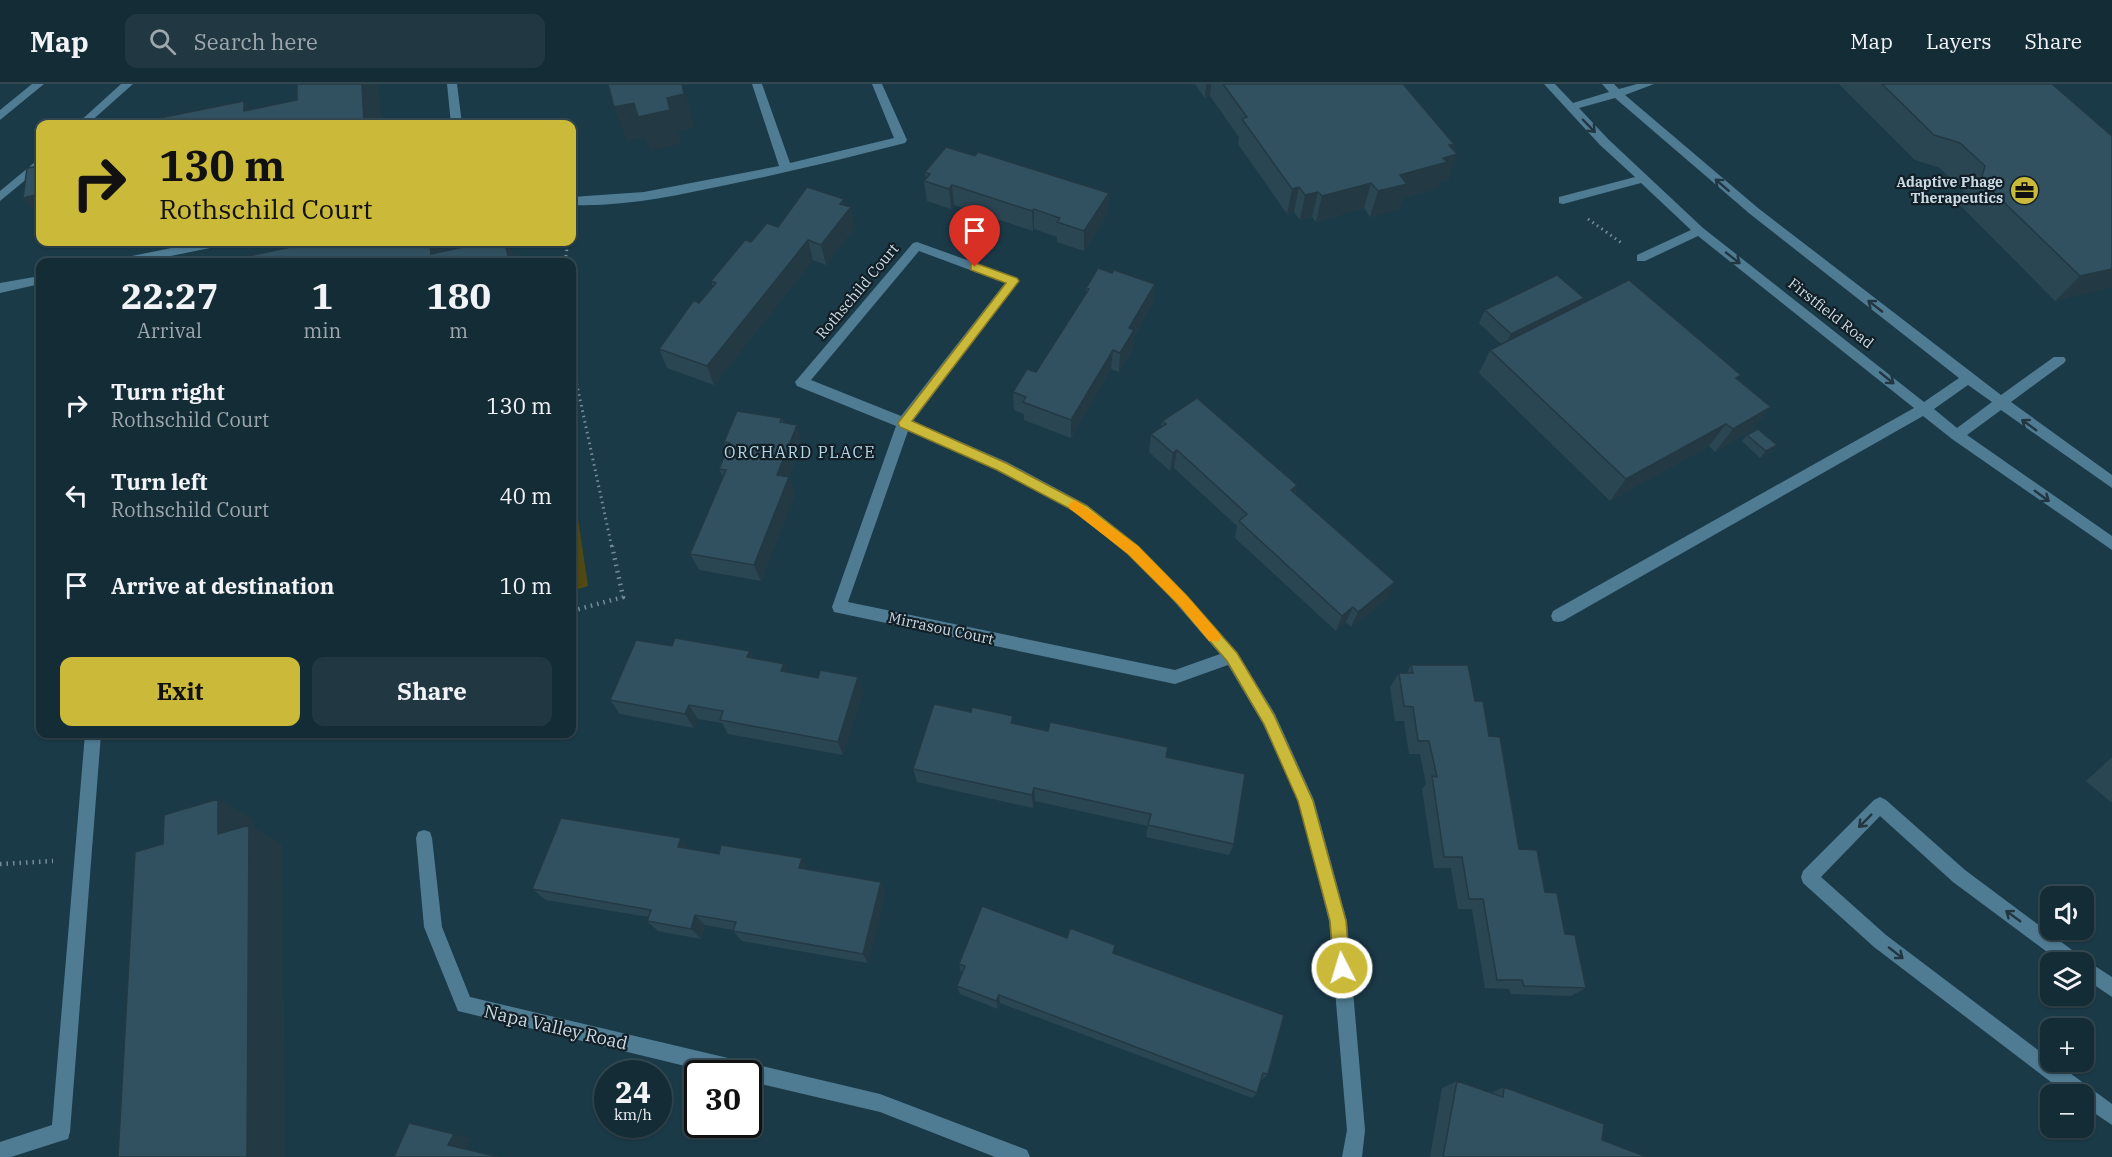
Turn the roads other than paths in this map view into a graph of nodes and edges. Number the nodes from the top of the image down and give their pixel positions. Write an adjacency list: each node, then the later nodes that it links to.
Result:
1 (39, 84): 10 (street)
2 (128, 84): 11 (street)
3 (452, 84): 12 (street)
4 (757, 84): 14 (street)
5 (877, 84): 14 (street)
6 (1549, 84): 9 (street, Firstfield Road)
7 (1649, 84): 8 (street)
8 (1612, 89): 9 (street); 26 (street, one-way to 8)
9 (1571, 107): 15 (street, Firstfield Road, one-way to 15)
10 (0, 116)
11 (87, 120)
12 (456, 120)
13 (36, 166): 16 (street)
14 (786, 169): 18 (street)
15 (1643, 178): 17 (street); 19 (street, Firstfield Road)
16 (0, 197)
17 (1563, 200)
18 (576, 201)
19 (1699, 231): 22 (street); 28 (street, Firstfield Road, one-way to 28)
20 (202, 246): 21 (street)
21 (146, 258)
22 (1641, 258)
23 (36, 281): 24 (street)
24 (0, 288)
25 (2059, 360): 27 (street)
26 (1967, 379): 27 (street); 28 (street)
27 (2000, 403): 30 (street); 31 (street, one-way to 27)
28 (1925, 408): 30 (street, Firstfield Road); 33 (street)
29 (904, 423): 29 (street, Rothschild Court); 34 (street); 34 (street, Mirrasou Court)
30 (1957, 435): 32 (street, Firstfield Road, one-way to 32)
31 (2112, 482)
32 (2112, 544)
33 (1558, 616)
34 (1232, 657): 45 (street)
35 (93, 738): 43 (street)
36 (424, 838): 44 (street, Napa Valley Road)
37 (2062, 952): 40 (street, one-way to 40)
38 (2094, 975): 39 (street)
39 (2112, 988)
40 (2068, 1084)
41 (2094, 1103): 42 (street)
42 (2112, 1116)
43 (0, 1150)
44 (1020, 1157)
45 (1352, 1157)

